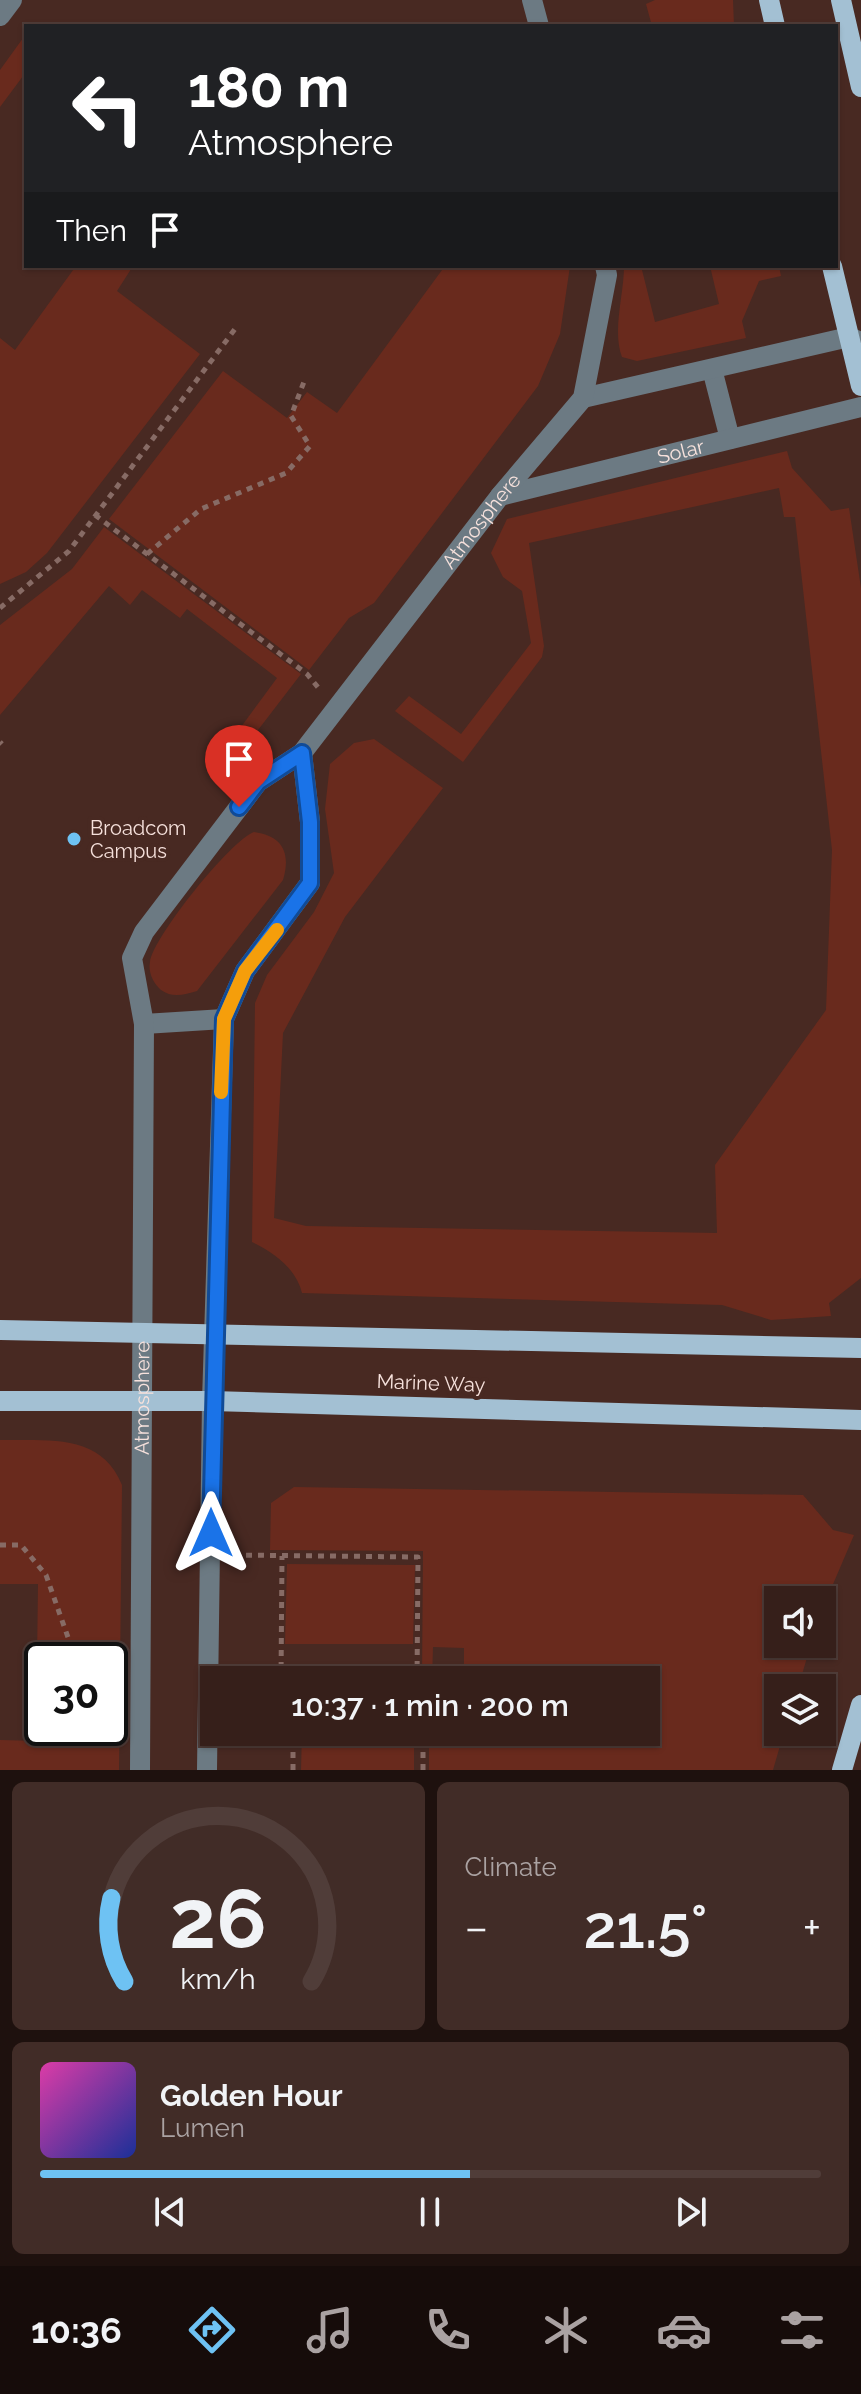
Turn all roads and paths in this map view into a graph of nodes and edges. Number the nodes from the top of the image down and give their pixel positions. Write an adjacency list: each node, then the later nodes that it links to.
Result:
1 (12, 0): 5 (street)
2 (532, 0): 6 (street)
3 (769, 0): 7 (main road)
4 (841, 0): 8 (main road)
5 (0, 16)
6 (538, 24)
7 (775, 24)
8 (861, 87)
9 (605, 268): 16 (street, Atmosphere)
10 (833, 268): 12 (main road)
11 (235, 329): 20 (path)
12 (855, 340): 13 (street); 15 (main road)
13 (712, 369): 16 (street); 18 (street)
14 (305, 379): 21 (path)
15 (861, 386)
16 (583, 398): 19 (street, Atmosphere)
17 (861, 407): 18 (street, Solar)
18 (730, 439): 19 (street, Solar)
19 (500, 496): 24 (street, Atmosphere)
20 (95, 515): 21 (path); 22 (path)
21 (147, 554): 23 (path)
22 (0, 608)
23 (326, 696)
24 (302, 753): 25 (street); 26 (street, Atmosphere)
25 (224, 1019): 26 (street); 29 (street)
26 (144, 1024): 28 (street, Atmosphere)
27 (0, 1330): 28 (main road)
28 (143, 1333): 29 (main road); 31 (street, Atmosphere)
29 (214, 1334): 30 (main road); 33 (street)
30 (861, 1348)
31 (143, 1400): 32 (main road, Marine Way); 33 (main road, Marine Way); 44 (street, Atmosphere)
32 (0, 1401)
33 (212, 1401): 34 (main road, Marine Way); 36 (street)
34 (861, 1420)
35 (0, 1545): 38 (path)
36 (211, 1555): 37 (path); 45 (street)
37 (282, 1556): 39 (path); 40 (path)
38 (70, 1642)
39 (281, 1666)
40 (417, 1666)
41 (861, 1705): 48 (main road)
42 (293, 1746): 46 (path)
43 (423, 1746): 47 (path)
44 (140, 1770)
45 (207, 1770)
46 (293, 1770)
47 (423, 1770)
48 (842, 1770)

